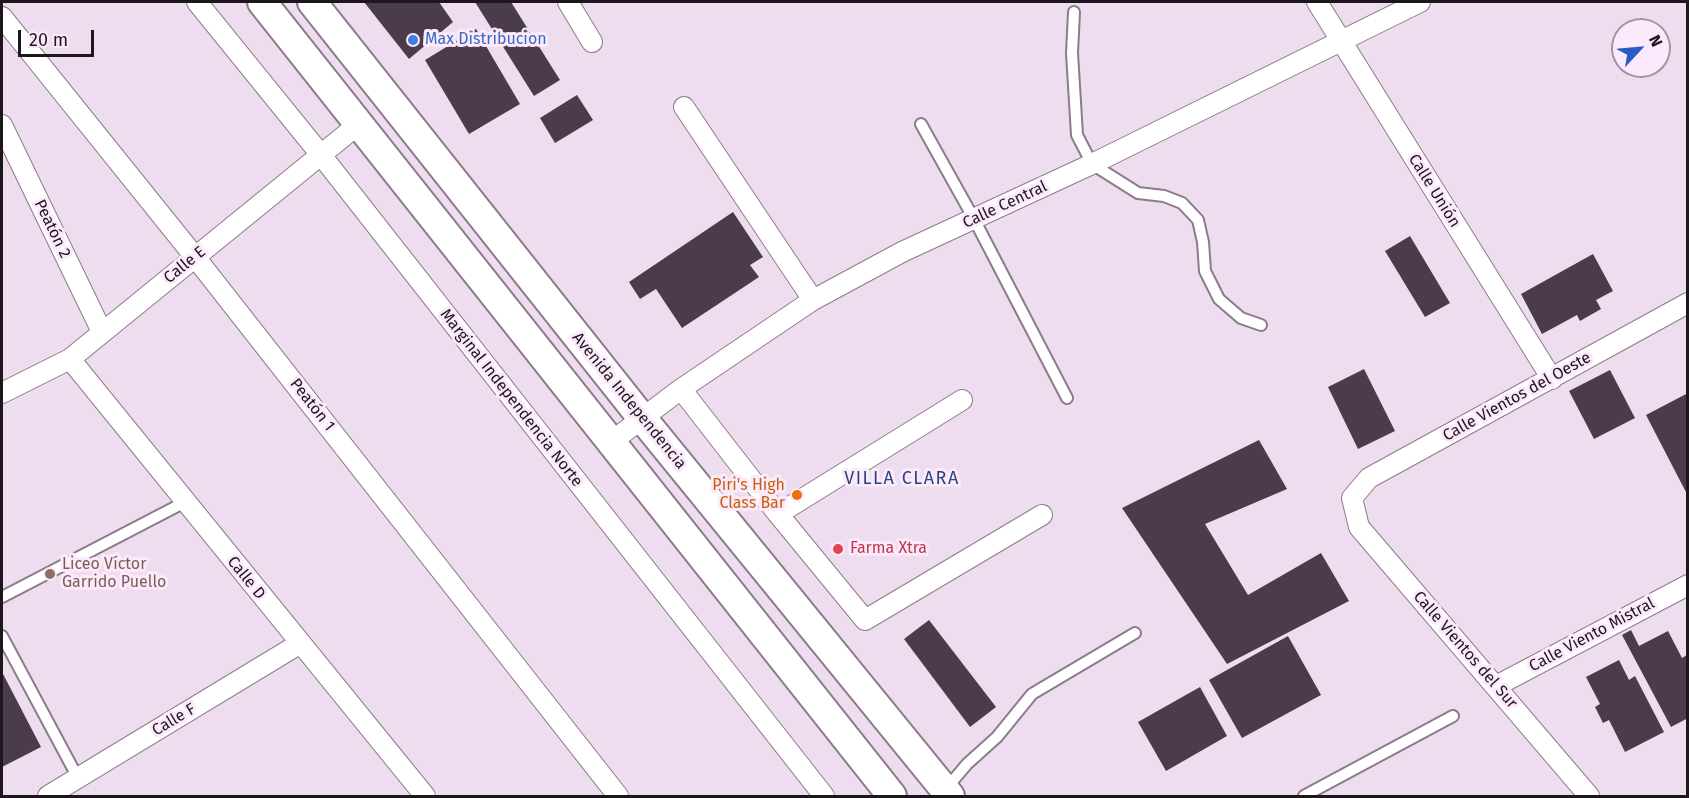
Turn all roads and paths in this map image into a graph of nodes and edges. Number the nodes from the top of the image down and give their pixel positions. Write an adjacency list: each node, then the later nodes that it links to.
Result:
1 (197, 2): 15 (street, Marginal Independencia Norte)
2 (262, 2): 12 (main road)
3 (312, 2): 29 (main road, Avenida Independencia)
4 (568, 2): 10 (street)
5 (1317, 2): 9 (street, Calle Unión)
6 (1420, 2): 9 (street, Calle Central)
7 (1074, 12): 16 (lane)
8 (2, 17): 18 (street, Peatón 1)
9 (1341, 41): 16 (street, Calle Central); 24 (street, Calle Unión)
10 (592, 42)
11 (684, 106): 19 (street)
12 (360, 123): 15 (street, Calle E); 30 (main road)
13 (921, 124): 17 (lane)
14 (2, 125): 22 (street, Peatón 2)
15 (321, 155): 18 (street, Calle E); 47 (street, Marginal Independencia Norte)
16 (1092, 165): 17 (street, Calle Central); 21 (lane)
17 (974, 219): 19 (street, Calle Central); 27 (lane)
18 (195, 257): 22 (street, Calle E); 46 (street, Peatón 1)
19 (813, 300): 25 (street, Calle Central)
20 (1688, 303): 24 (street, Calle Vientos del Oeste)
21 (1260, 325)
22 (102, 332): 23 (street, Calle E)
23 (70, 359): 26 (street, Calle E); 32 (street, Calle D)
24 (1552, 379): 31 (street, Calle Vientos del Oeste)
25 (681, 389): 29 (street, Calle Central); 33 (street)
26 (2, 393)
27 (1067, 398)
28 (962, 400): 33 (street)
29 (642, 418): 30 (street, Calle Central); 43 (main road, Avenida Independencia)
30 (611, 442): 48 (main road)
31 (1352, 498): 40 (street, Calle Vientos del Sur)
32 (185, 502): 36 (lane); 39 (street, Calle D)
33 (778, 514): 34 (street)
34 (1042, 515)
35 (1688, 585): 40 (street, Calle Viento Mistral)
36 (2, 597)
37 (1135, 633): 43 (lane)
38 (2, 636): 42 (lane)
39 (299, 644): 42 (street, Calle F); 45 (street, Calle D)
40 (1496, 686): 50 (street, Calle Vientos del Sur)
41 (1453, 716): 49 (lane)
42 (78, 778): 44 (street, Calle F)
43 (947, 794)
44 (48, 796)
45 (425, 796)
46 (618, 796)
47 (824, 796)
48 (892, 796)
49 (1304, 796)
50 (1589, 796)

